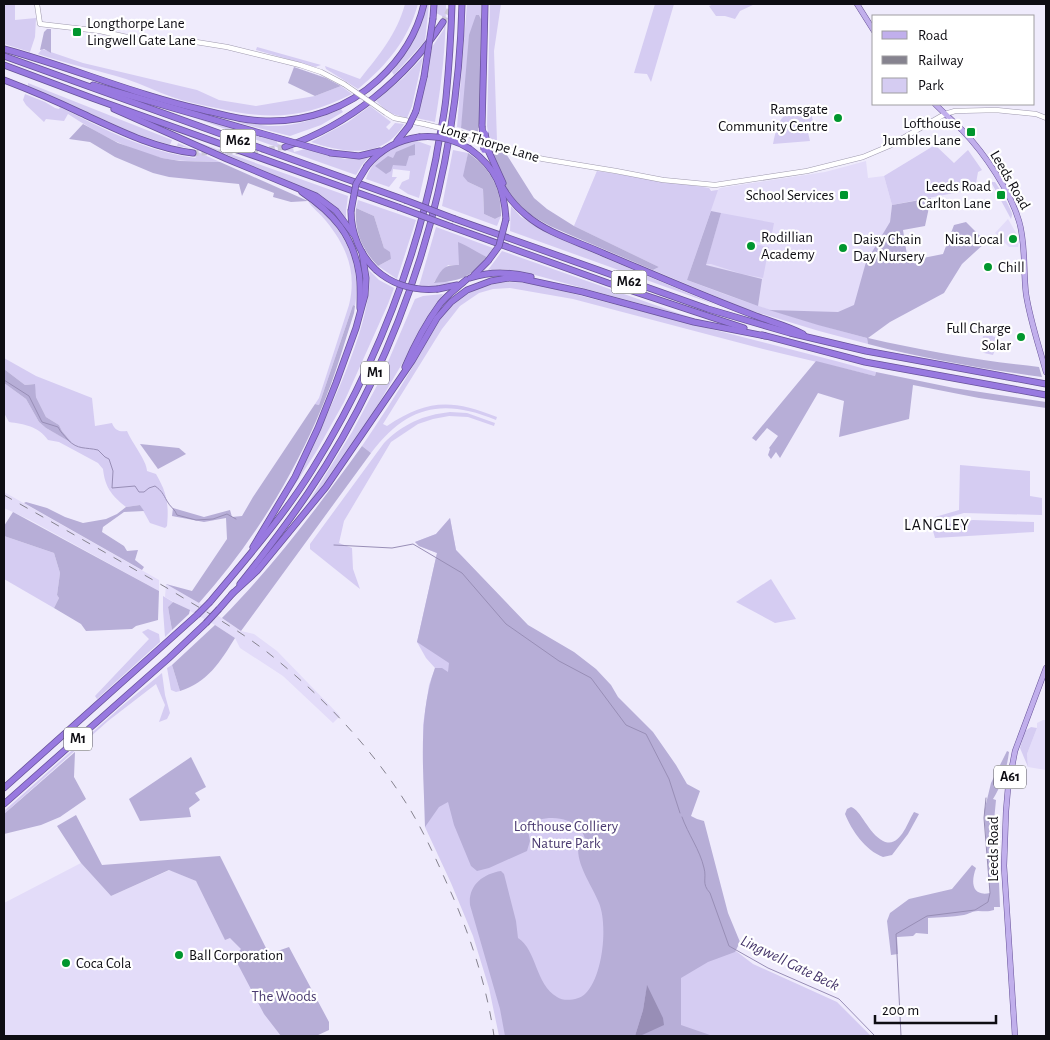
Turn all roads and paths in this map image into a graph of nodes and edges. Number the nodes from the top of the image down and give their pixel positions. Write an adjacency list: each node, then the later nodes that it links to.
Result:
1 (37, 4): 17 (main road, Long Thorpe Lane, bridge)
2 (424, 4): 10 (highway)
3 (434, 4): 19 (highway, bridge)
4 (452, 4): 39 (highway, M1)
5 (462, 4): 40 (highway, M1)
6 (485, 4): 22 (highway, bridge)
7 (858, 4): 9 (main road)
8 (443, 22): 20 (highway)
9 (872, 28)
10 (4, 49)
11 (4, 56): 13 (highway, M62)
12 (4, 65): 15 (highway, M62)
13 (72, 79): 21 (highway, bridge); 34 (highway, M62, bridge)
14 (4, 80): 23 (highway)
15 (92, 98): 26 (highway); 33 (highway, M62, bridge)
16 (937, 105): 17 (main road, Leeds Road)
17 (945, 114): 18 (main road, Long Thorpe Lane); 35 (main road, Leeds Road)
18 (1045, 117)
19 (396, 143): 21 (highway); 24 (highway, bridge)
20 (284, 147)
21 (385, 150): 28 (highway, bridge)
22 (486, 150): 24 (highway); 27 (highway)
23 (193, 153)
24 (489, 166): 25 (highway)
25 (500, 183): 27 (highway); 30 (highway, bridge)
26 (294, 187): 28 (highway); 32 (highway)
27 (520, 210): 34 (highway)
28 (354, 236): 29 (highway)
29 (362, 252): 30 (highway, bridge); 32 (highway)
30 (468, 279): 31 (highway); 36 (highway)
31 (583, 292): 33 (highway, M62); 36 (highway)
32 (360, 315): 39 (highway)
33 (765, 336): 38 (highway, M62)
34 (806, 336): 37 (highway, M62)
35 (1046, 370)
36 (402, 374): 40 (highway)
37 (1046, 384)
38 (1046, 395)
39 (244, 562): 42 (highway, M1, bridge)
40 (232, 594): 43 (highway, M1, bridge)
41 (1046, 668): 44 (main road, Leeds Road / A61)
42 (4, 788)
43 (4, 804)
44 (1015, 1036)

